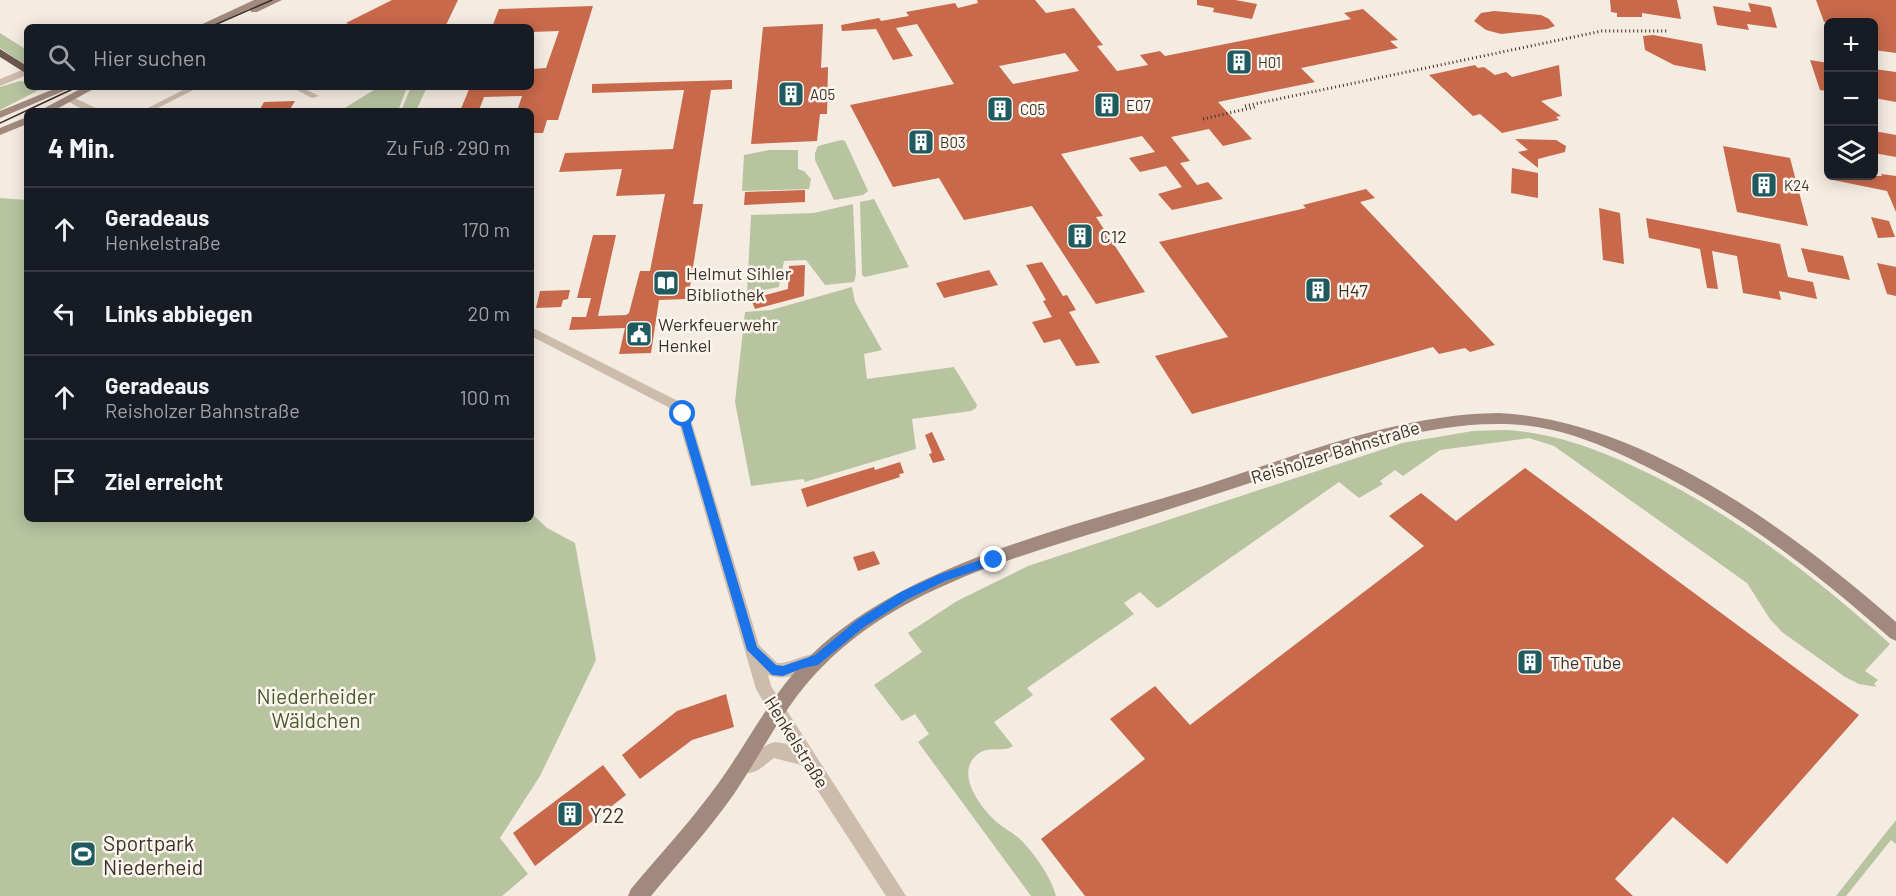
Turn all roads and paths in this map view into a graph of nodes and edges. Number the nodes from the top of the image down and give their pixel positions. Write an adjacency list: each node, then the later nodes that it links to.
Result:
1 (262, 0): 3 (main road)
2 (277, 0): 4 (main road)
3 (208, 24)
4 (223, 24)
5 (0, 52): 6 (highway)
6 (24, 69)
7 (24, 72): 9 (street)
8 (24, 78): 9 (street)
9 (5, 81)
10 (55, 90): 20 (main road)
11 (61, 90): 16 (main road)
12 (86, 90): 16 (main road)
13 (189, 90): 19 (street)
14 (302, 90): 15 (street)
15 (315, 96)
16 (70, 99): 17 (main road); 18 (street)
17 (51, 108)
18 (88, 108)
19 (152, 108)
20 (0, 116)
21 (24, 121): 22 (main road)
22 (0, 132)
23 (534, 333): 25 (street, Henkelstraße)
24 (1896, 633): 26 (main road, Reisholzer Bahnstraße)
25 (752, 650): 26 (street); 27 (street, Henkelstraße)
26 (818, 660): 27 (main road, Reisholzer Bahnstraße)
27 (776, 710): 28 (street, Henkelstraße); 29 (main road, Reisholzer Bahnstraße)
28 (806, 758): 29 (street); 31 (street, Henkelstraße)
29 (741, 764): 30 (main road, Reisholzer Bahnstraße)
30 (638, 896)
31 (897, 896)

